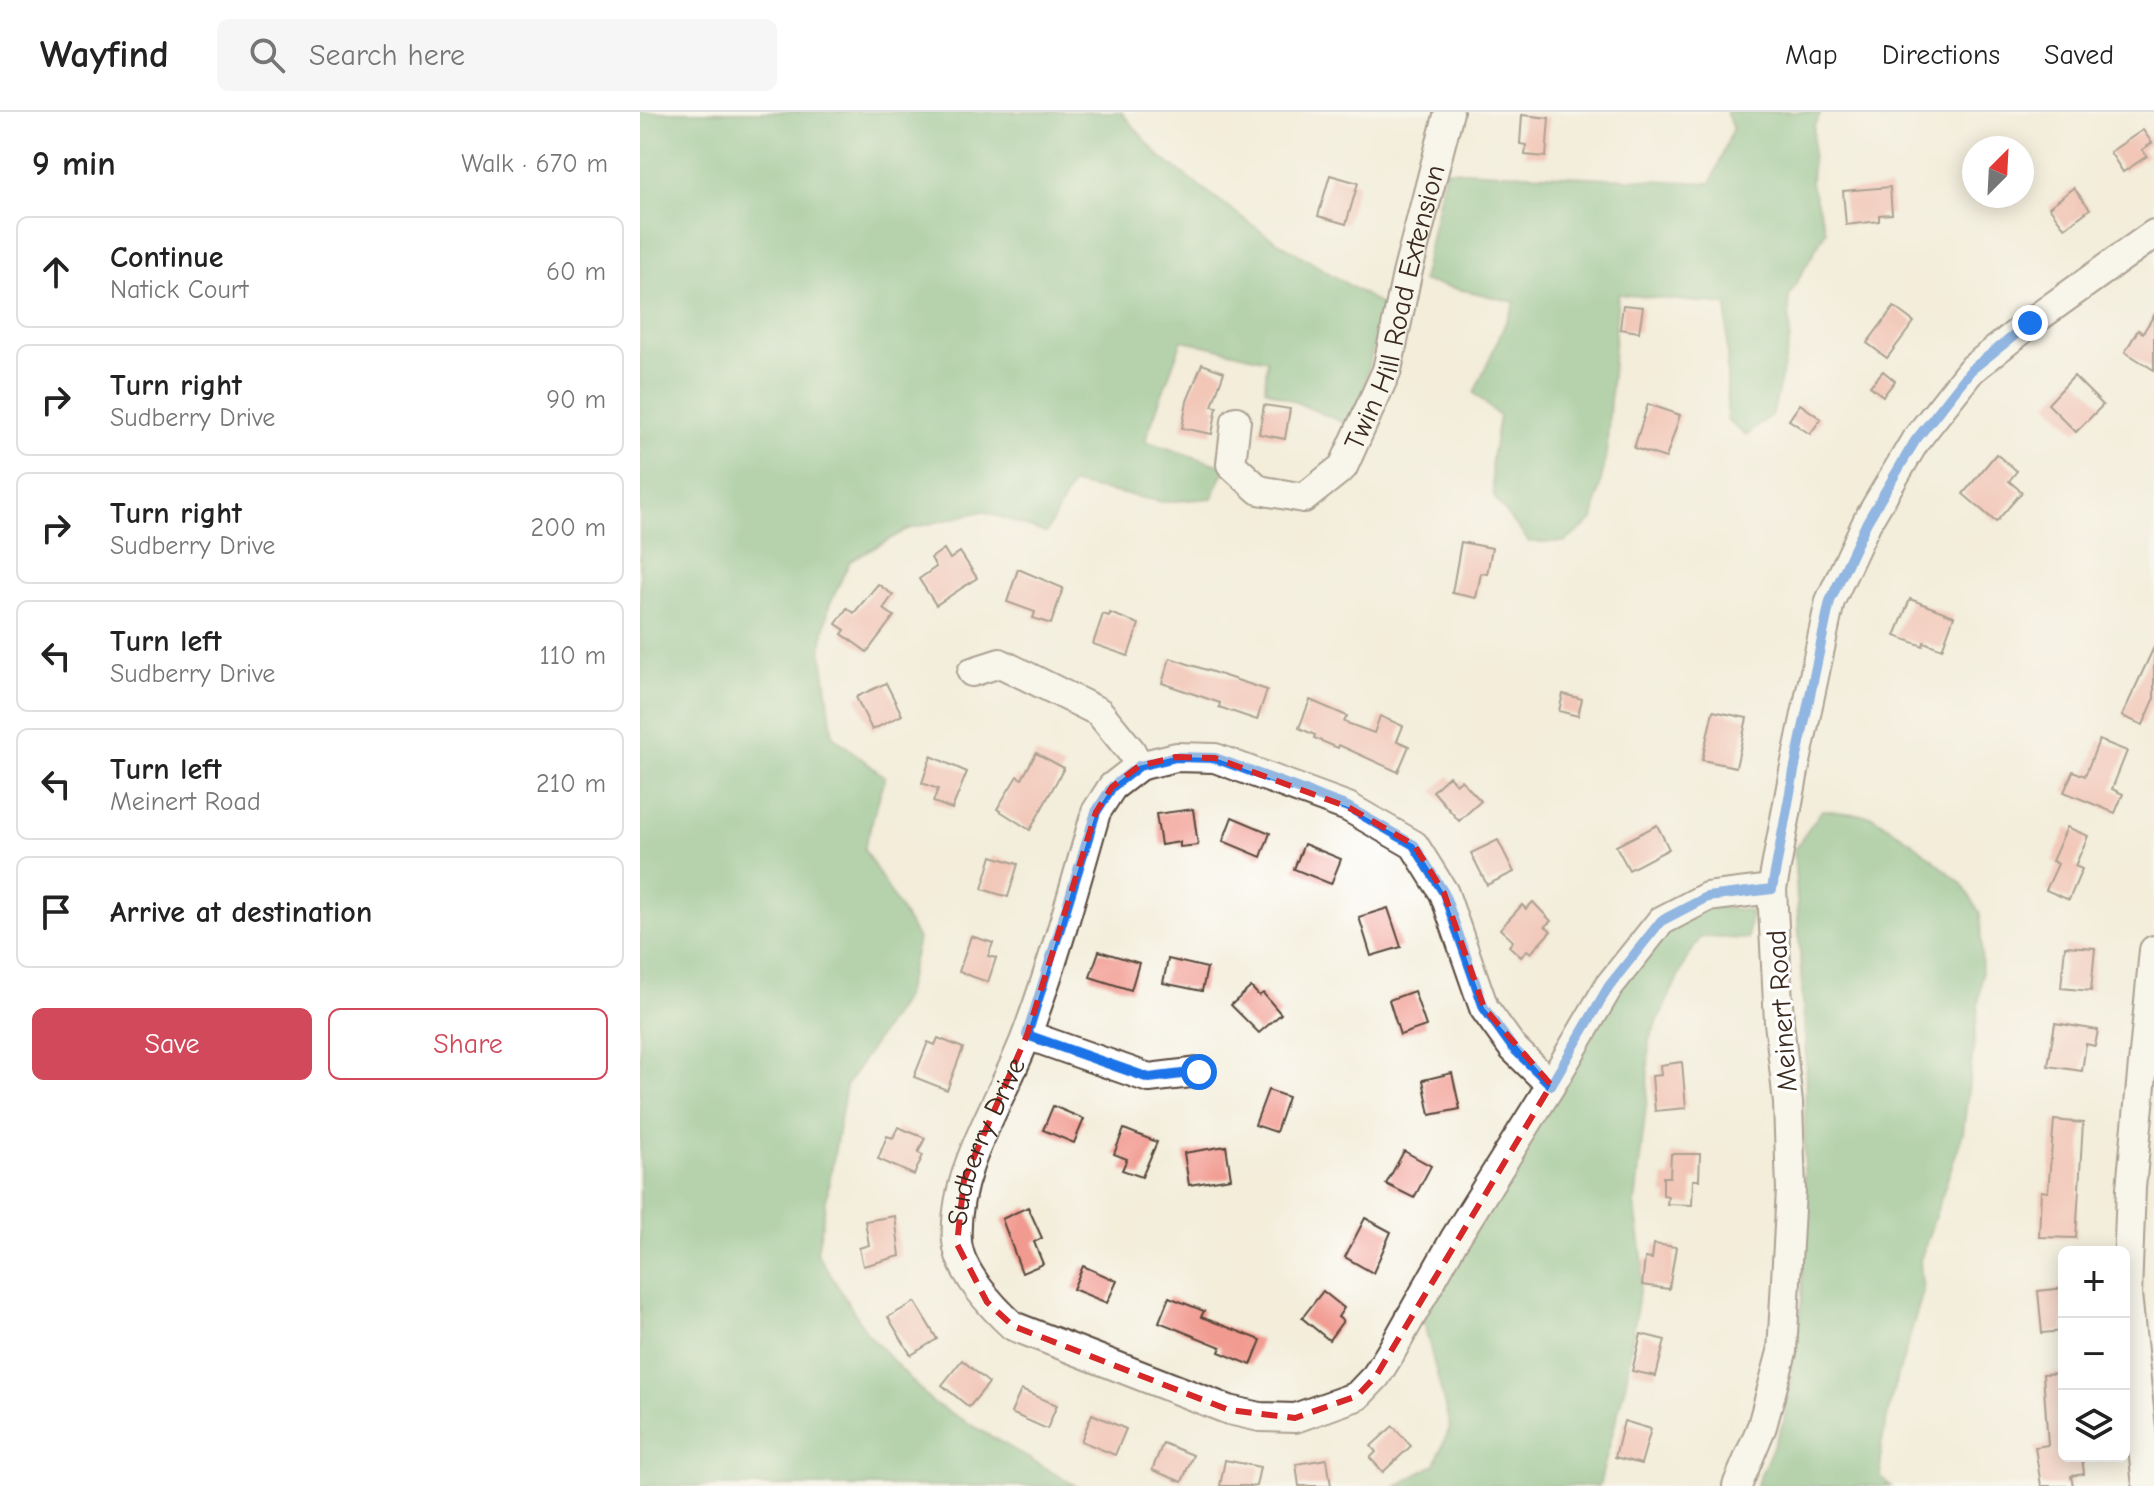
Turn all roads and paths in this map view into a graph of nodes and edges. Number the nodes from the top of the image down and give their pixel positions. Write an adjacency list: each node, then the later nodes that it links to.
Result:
1 (1449, 112): 3 (street, Twin Hill Road Extension)
2 (2154, 234): 6 (street, Meinert Road)
3 (1236, 421)
4 (972, 672): 5 (street)
5 (1139, 766): 8 (street, Sudberry Drive); 10 (street, Sudberry Drive)
6 (1772, 889): 10 (street, Sudberry Drive); 12 (street, Meinert Road)
7 (2154, 950): 11 (street)
8 (1027, 1035): 9 (street); 10 (street, Sudberry Drive)
9 (1199, 1072)
10 (1551, 1085)
11 (2149, 1468)
12 (1737, 1486)

